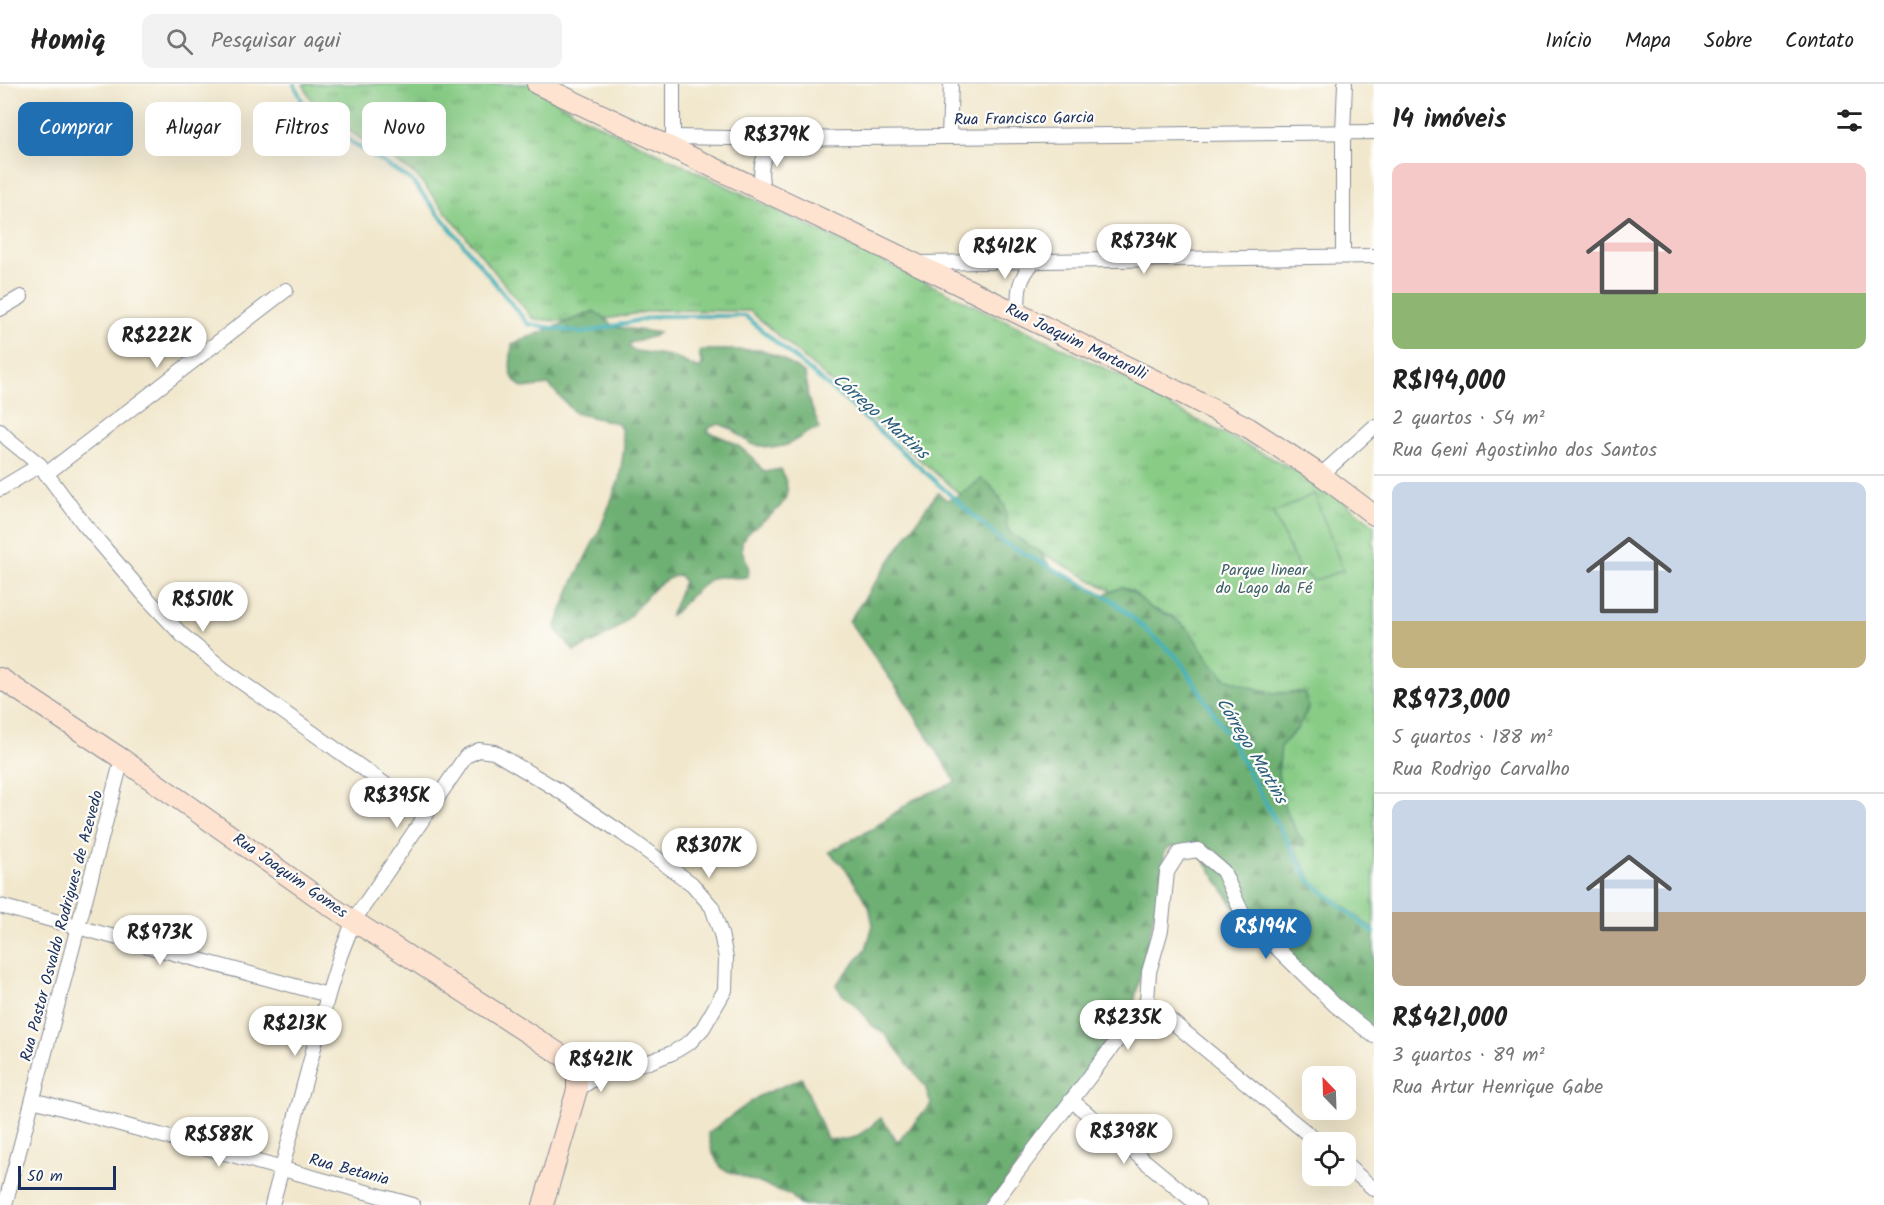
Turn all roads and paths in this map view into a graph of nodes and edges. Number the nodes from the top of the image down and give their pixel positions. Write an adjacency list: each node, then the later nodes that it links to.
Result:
1 (537, 84): 9 (street, Rua Joaquim Martarolli)
2 (674, 84): 9 (street)
3 (951, 84): 7 (street)
4 (1345, 84): 5 (street)
5 (1343, 132): 6 (street, Rua Francisco Garcia); 7 (street, Rua Francisco Garcia); 11 (street)
6 (1374, 132)
7 (949, 136): 8 (street, Rua Francisco Garcia)
8 (779, 139): 9 (street, Rua Francisco Garcia); 10 (street)
9 (673, 142): 10 (street, Rua Joaquim Martarolli)
10 (764, 192): 14 (street, Rua Joaquim Martarolli)
11 (1343, 255): 12 (street); 13 (street)
12 (1374, 256)
13 (1034, 261): 14 (street); 18 (street)
14 (914, 263): 18 (street, Rua Joaquim Martarolli)
15 (286, 290): 21 (street)
16 (21, 297): 17 (street)
17 (0, 309)
18 (1018, 313): 22 (street, Rua Joaquim Martarolli)
19 (1374, 427): 22 (street)
20 (0, 431): 21 (street)
21 (43, 469): 23 (street); 27 (street)
22 (1321, 475): 24 (street, Rua Joaquim Martarolli)
23 (0, 489)
24 (1374, 516)
25 (0, 678): 26 (street, Rua Joaquim Gomes)
26 (122, 759): 29 (street, Rua Joaquim Gomes); 30 (street, Rua Pastor Osvaldo Rodrigues de Azevedo)
27 (427, 814): 29 (street); 35 (street)
28 (0, 906): 30 (street)
29 (354, 920): 31 (street); 34 (street, Rua Joaquim Gomes)
30 (79, 928): 31 (street); 37 (street, Rua Pastor Osvaldo Rodrigues de Azevedo)
31 (328, 995): 40 (street)
32 (1147, 1000): 33 (street); 38 (street); 39 (street)
33 (1374, 1036)
34 (566, 1058): 35 (street); 36 (street, Rua Joaquim Gomes)
35 (607, 1070): 36 (street)
36 (577, 1083): 46 (street)
37 (33, 1100): 40 (street, Rua Betania); 43 (street, Rua Pastor Osvaldo Rodrigues de Azevedo)
38 (1071, 1100): 47 (street); 48 (street)
39 (1306, 1132)
40 (281, 1169): 44 (street); 45 (street, Rua Betania)
41 (1356, 1174): 42 (street)
42 (1374, 1189)
43 (5, 1205)
44 (272, 1205)
45 (413, 1205)
46 (543, 1205)
47 (992, 1205)
48 (1198, 1205)

